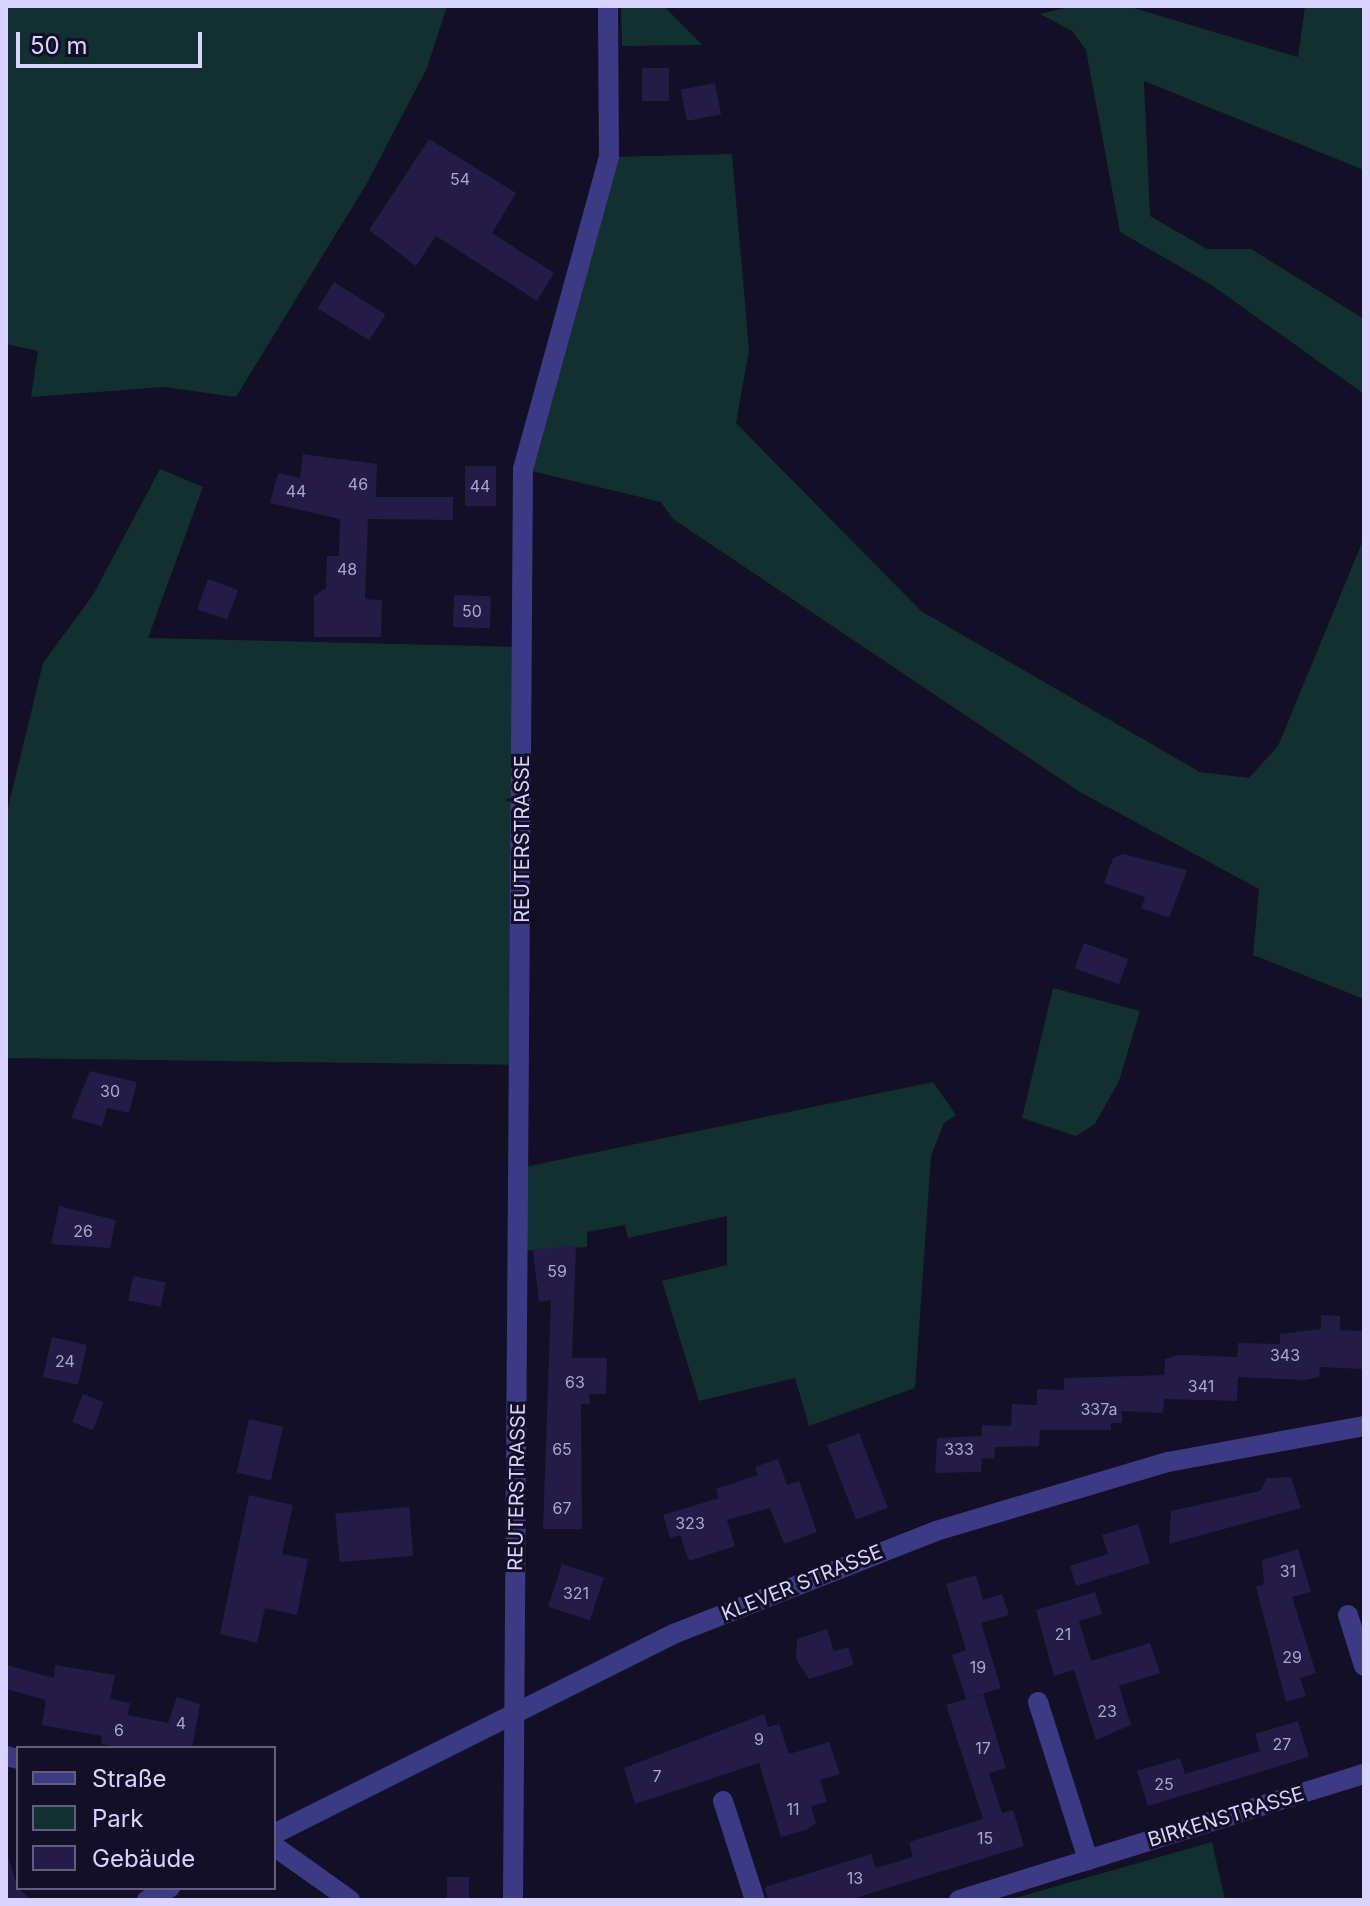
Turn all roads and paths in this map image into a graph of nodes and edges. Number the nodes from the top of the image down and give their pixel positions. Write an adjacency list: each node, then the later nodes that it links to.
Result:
1 (608, 6): 6 (street, REUTERSTRASSE)
2 (1364, 1426): 6 (street, KLEVER STRASSE)
3 (1348, 1615): 4 (street)
4 (1364, 1666)
5 (1038, 1702): 11 (street)
6 (515, 1714): 9 (street, KLEVER STRASSE); 15 (street)
7 (1364, 1774): 11 (street, BIRKENSTRASSE)
8 (723, 1801): 16 (street)
9 (276, 1833)
10 (276, 1847): 14 (street)
11 (1088, 1860): 17 (street, BIRKENSTRASSE)
12 (166, 1890): 13 (street)
13 (147, 1900)
14 (350, 1900)
15 (513, 1900)
16 (755, 1900)
17 (959, 1900)

